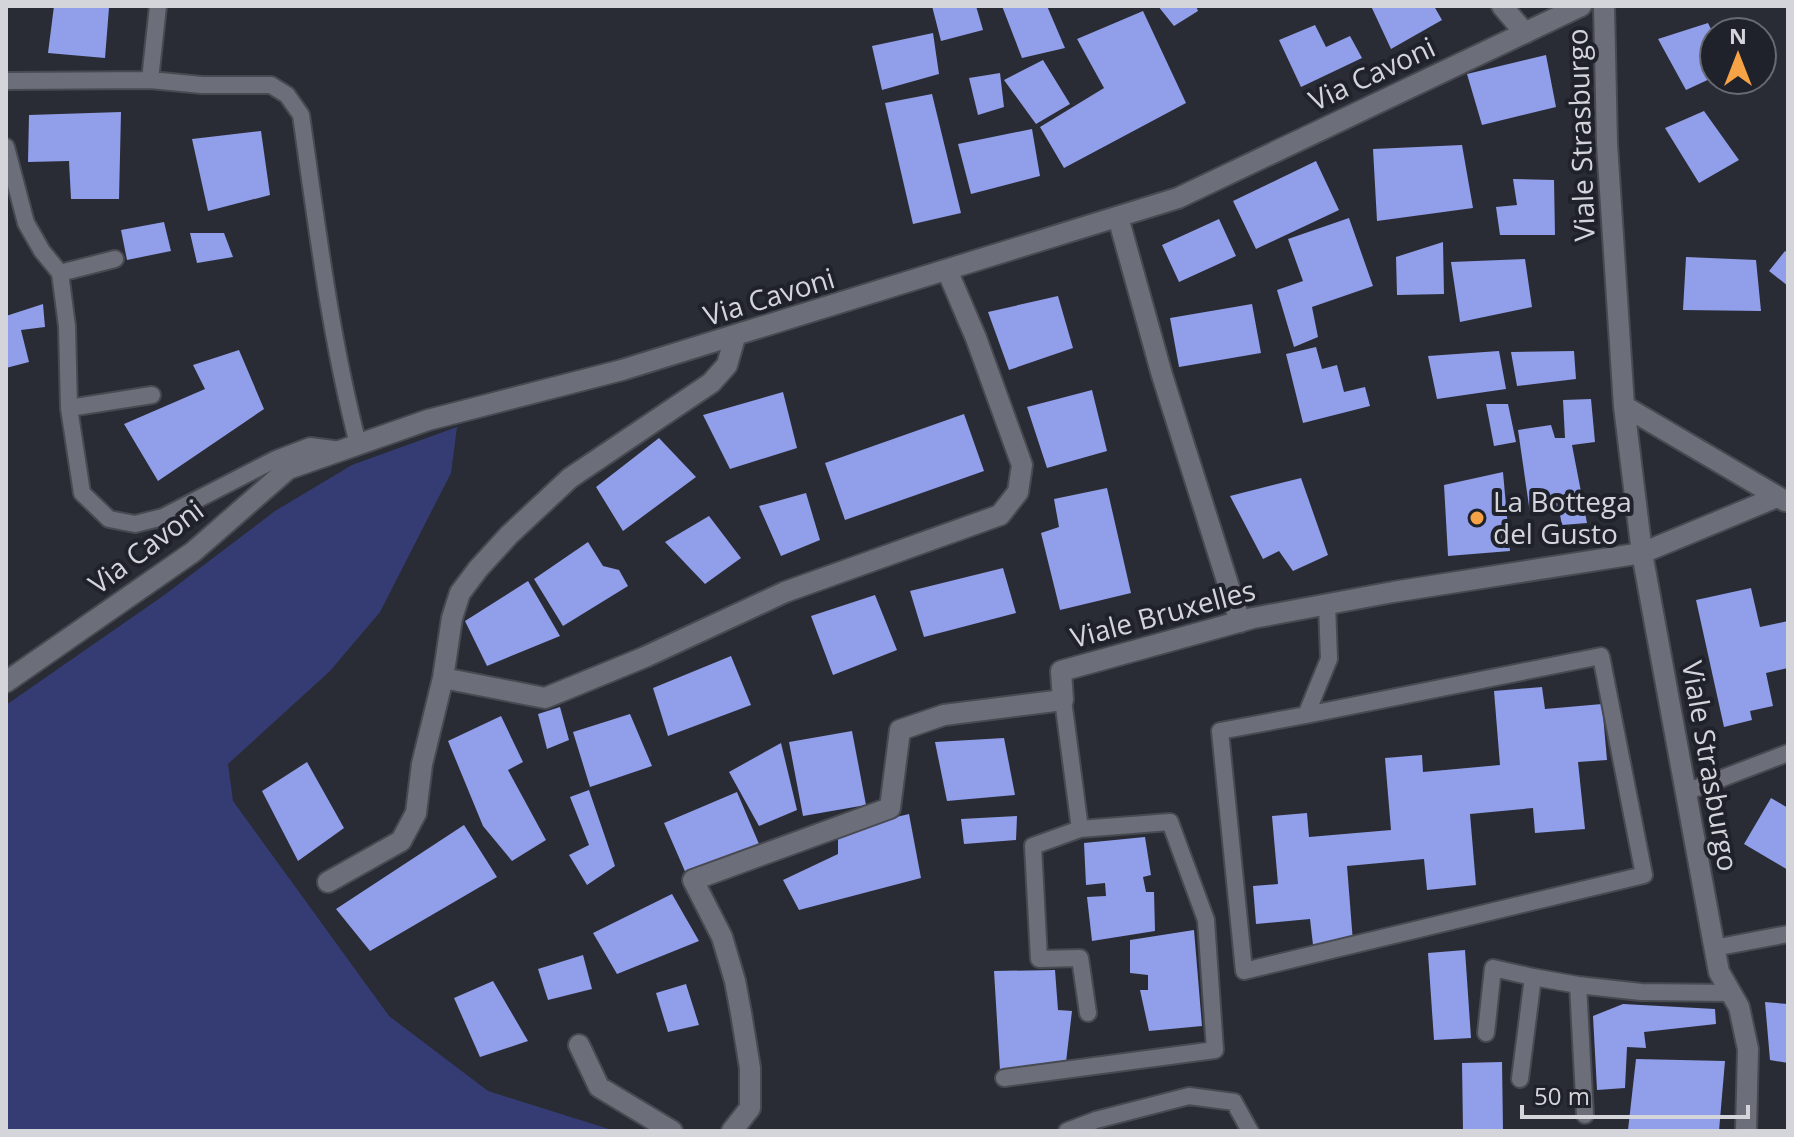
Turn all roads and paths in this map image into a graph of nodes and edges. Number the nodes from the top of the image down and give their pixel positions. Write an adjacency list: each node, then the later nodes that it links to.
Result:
1 (158, 6): 6 (lane)
2 (1502, 6): 5 (street)
3 (1581, 6): 5 (street, Via Cavoni)
4 (1604, 6): 15 (street, Viale Strasburgo)
5 (1525, 33): 9 (street, Via Cavoni)
6 (150, 80): 7 (lane); 17 (lane)
7 (6, 81)
8 (6, 147): 12 (lane)
9 (1118, 217): 11 (street, Via Cavoni); 21 (street)
10 (115, 259): 12 (lane)
11 (947, 270): 13 (street, Via Cavoni); 22 (street)
12 (60, 273): 16 (lane)
13 (735, 337): 17 (street, Via Cavoni); 22 (street)
14 (152, 395): 16 (lane)
15 (1624, 406): 18 (street); 19 (street, Viale Strasburgo)
16 (69, 408): 17 (lane)
17 (350, 447): 23 (street, Via Cavoni)
18 (1783, 500): 19 (street, Viale Bruxelles)
19 (1642, 553): 20 (street, Viale Bruxelles); 27 (street, Viale Strasburgo)
20 (1327, 604): 21 (street, Viale Bruxelles); 25 (lane)
21 (1240, 622): 24 (street, Viale Bruxelles)
22 (443, 678): 29 (street)
23 (6, 682)
24 (1063, 700): 28 (lane); 42 (street)
25 (1306, 715): 25 (lane)
26 (1788, 753): 27 (lane)
27 (1686, 792): 31 (street, Viale Strasburgo)
28 (1080, 829): 35 (lane); 38 (lane)
29 (328, 882)
30 (1788, 934): 31 (lane)
31 (1714, 948): 34 (street, Viale Strasburgo)
32 (1533, 977): 33 (lane); 36 (lane); 39 (lane)
33 (1578, 985): 34 (lane); 40 (lane)
34 (1731, 993): 45 (street, Viale Strasburgo)
35 (1088, 1013)
36 (1486, 1033)
37 (579, 1045): 41 (street)
38 (1004, 1078)
39 (1520, 1079)
40 (1585, 1115)
41 (672, 1131)
42 (732, 1131)
43 (1067, 1131): 44 (lane)
44 (1250, 1131)
45 (1746, 1131)

